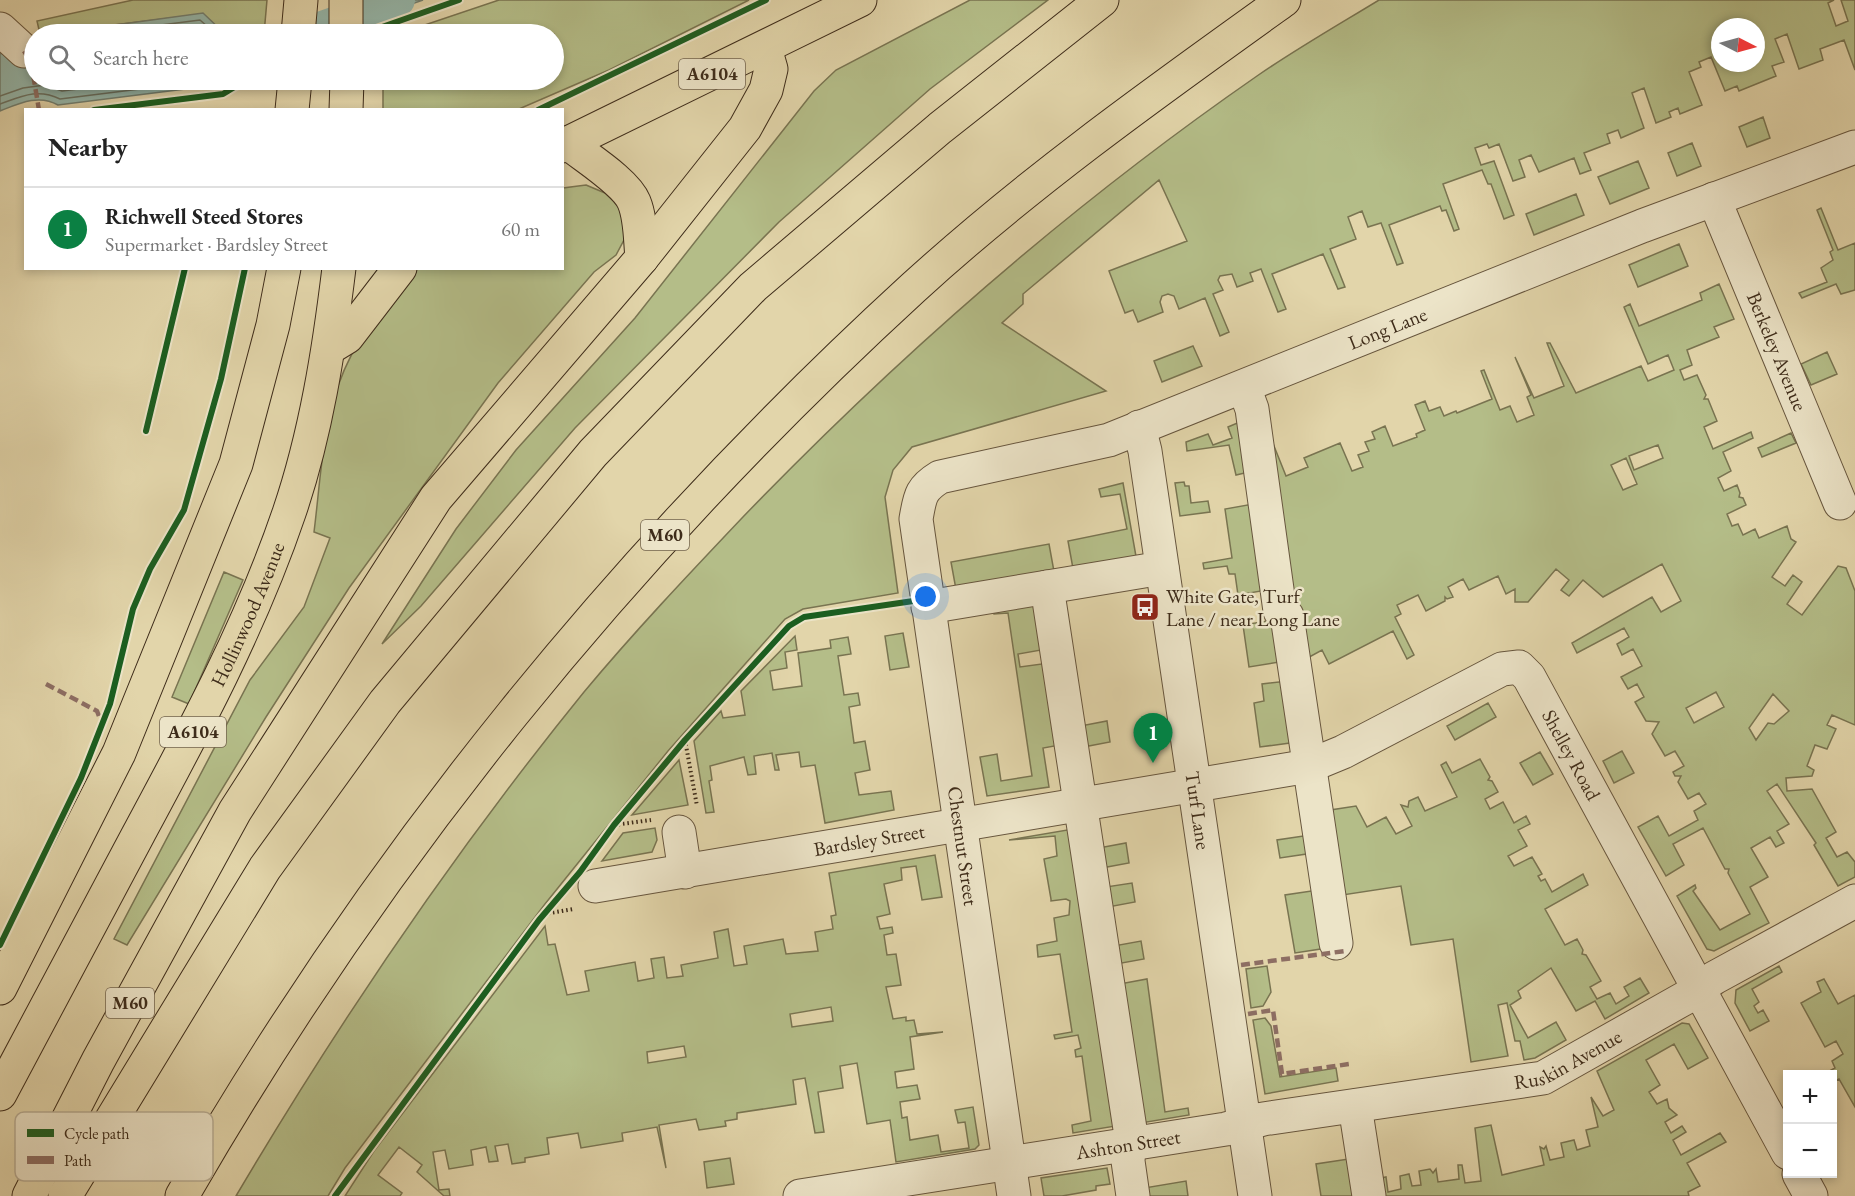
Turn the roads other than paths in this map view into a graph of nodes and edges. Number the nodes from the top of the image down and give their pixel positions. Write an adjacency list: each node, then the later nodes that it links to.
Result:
1 (301, 0): 6 (main road)
2 (346, 0): 7 (main road)
3 (860, 0): 9 (main road, A6104)
4 (1102, 0): 40 (main road, M60)
5 (1284, 0): 43 (main road, M60)
6 (299, 24)
7 (346, 24)
8 (0, 29): 10 (street)
9 (765, 48): 11 (main road, A6104); 14 (main road, M60)
10 (24, 51)
11 (565, 144): 14 (main road)
12 (1855, 147): 13 (street, Long Lane)
13 (1714, 199): 19 (street, Long Lane); 22 (street, Berkeley Avenue)
14 (642, 258): 39 (main road, M60)
15 (284, 270): 35 (main road, A6104)
16 (339, 270): 18 (main road, Hollinwood Avenue / A6104)
17 (398, 270): 18 (main road)
18 (329, 348): 37 (main road, Hollinwood Avenue / A6104)
19 (1244, 387): 20 (street, Long Lane); 26 (street)
20 (1139, 427): 21 (street, Long Lane); 23 (street, Turf Lane)
21 (920, 496): 25 (street, Chestnut Street)
22 (1840, 503)
23 (1162, 568): 24 (street); 27 (street, Turf Lane)
24 (1047, 587): 25 (street); 28 (street)
25 (928, 607): 30 (street, Chestnut Street)
26 (1309, 766): 27 (street, Shelley Road); 34 (street); 36 (street, Shelley Road)
27 (1194, 784): 28 (street, Bardsley Street); 41 (street, Turf Lane)
28 (1079, 806): 30 (street, Bardsley Street); 44 (street)
29 (679, 821): 31 (street)
30 (961, 825): 31 (street, Bardsley Street); 45 (street, Chestnut Street)
31 (685, 872): 32 (street, Bardsley Street)
32 (585, 898)
33 (1855, 901): 36 (street, Ruskin Avenue)
34 (1336, 943)
35 (0, 988)
36 (1698, 989): 38 (street, Ruskin Avenue); 42 (street, Shelley Road)
37 (0, 1094)
38 (1355, 1106): 41 (street, Ruskin Avenue); 57 (street)
39 (72, 1112)
40 (116, 1112)
41 (1244, 1124): 44 (street, Ashton Street); 56 (street, Turf Lane)
42 (1783, 1144)
43 (213, 1146)
44 (1128, 1146): 45 (street, Ashton Street); 55 (street)
45 (1009, 1164): 53 (street, Ashton Street); 54 (street, Chestnut Street)
46 (1802, 1178): 58 (street)
47 (37, 1181): 50 (main road, M60)
48 (74, 1181): 51 (main road, M60)
49 (191, 1181): 52 (main road, M60)
50 (29, 1196)
51 (65, 1196)
52 (182, 1196)
53 (800, 1196)
54 (1014, 1196)
55 (1133, 1196)
56 (1255, 1196)
57 (1369, 1196)
58 (1811, 1196)

